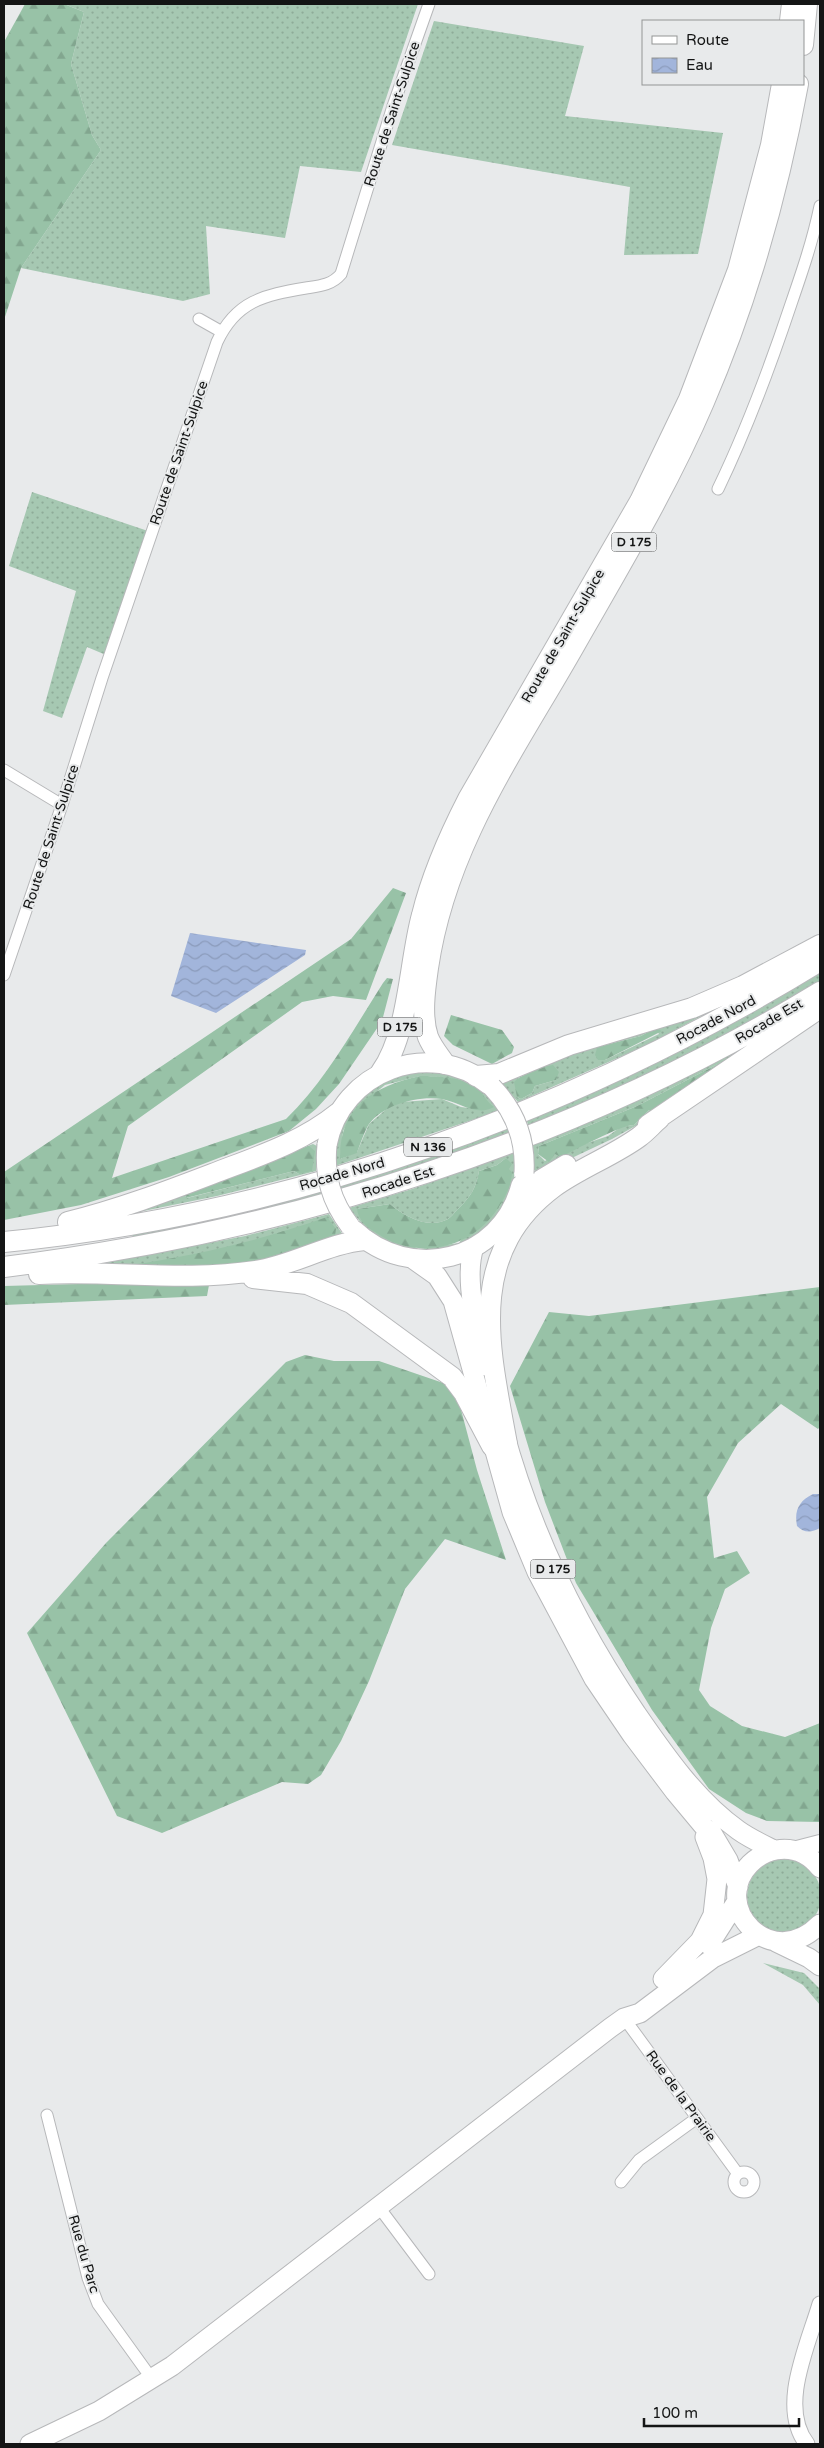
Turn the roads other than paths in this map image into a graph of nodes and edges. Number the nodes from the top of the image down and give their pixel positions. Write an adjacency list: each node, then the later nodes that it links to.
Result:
1 (429, 4): 10 (street, Route de Saint-Sulpice)
2 (792, 4): 4 (highway)
3 (807, 4): 5 (highway)
4 (790, 20)
5 (804, 35)
6 (782, 85): 20 (highway, Route de Saint-Sulpice / D 175)
7 (798, 85): 19 (highway, Route de Saint-Sulpice / D 175)
8 (820, 206): 11 (street)
9 (199, 319): 10 (street)
10 (222, 332): 13 (street, Route de Saint-Sulpice)
11 (718, 489)
12 (4, 770): 13 (street)
13 (62, 805): 16 (street, Route de Saint-Sulpice)
14 (820, 946): 21 (highway)
15 (820, 961): 27 (highway, Rocade Nord / N 136)
16 (4, 975)
17 (820, 992): 30 (highway, Rocade Est / N 136)
18 (820, 1008): 23 (highway)
19 (445, 1064): 20 (main road); 21 (main road)
20 (381, 1072): 22 (main road)
21 (476, 1076): 24 (main road, bridge)
22 (338, 1114): 25 (highway); 26 (main road, bridge)
23 (659, 1119): 24 (highway); 33 (highway)
24 (516, 1200): 28 (main road)
25 (4, 1232)
26 (365, 1240): 29 (main road); 31 (highway)
27 (4, 1242)
28 (474, 1247): 29 (main road); 33 (main road, D 175)
29 (413, 1259): 33 (main road, D 175)
30 (4, 1267)
31 (226, 1274): 32 (highway); 33 (highway)
32 (4, 1276)
33 (500, 1445): 34 (main road, D 175); 36 (main road, D 175)
34 (705, 1828): 39 (main road, D 175); 43 (main road)
35 (820, 1843): 37 (main road)
36 (774, 1850): 37 (main road); 39 (main road)
37 (793, 1850): 38 (main road)
38 (820, 1868)
39 (738, 1894): 41 (main road); 43 (main road)
40 (820, 1924): 41 (main road)
41 (767, 1938): 42 (main road); 44 (main road)
42 (820, 1966)
43 (664, 1980): 44 (main road)
44 (624, 2018): 46 (street, Rue de la Prairie); 49 (main road)
45 (47, 2115): 52 (street, Rue du Parc)
46 (697, 2118): 47 (street, Rue de la Prairie); 48 (street)
47 (738, 2174)
48 (620, 2182)
49 (378, 2206): 50 (street); 52 (main road)
50 (429, 2274)
51 (820, 2304): 54 (street)
52 (152, 2379): 53 (main road)
53 (30, 2444)
54 (807, 2444)

